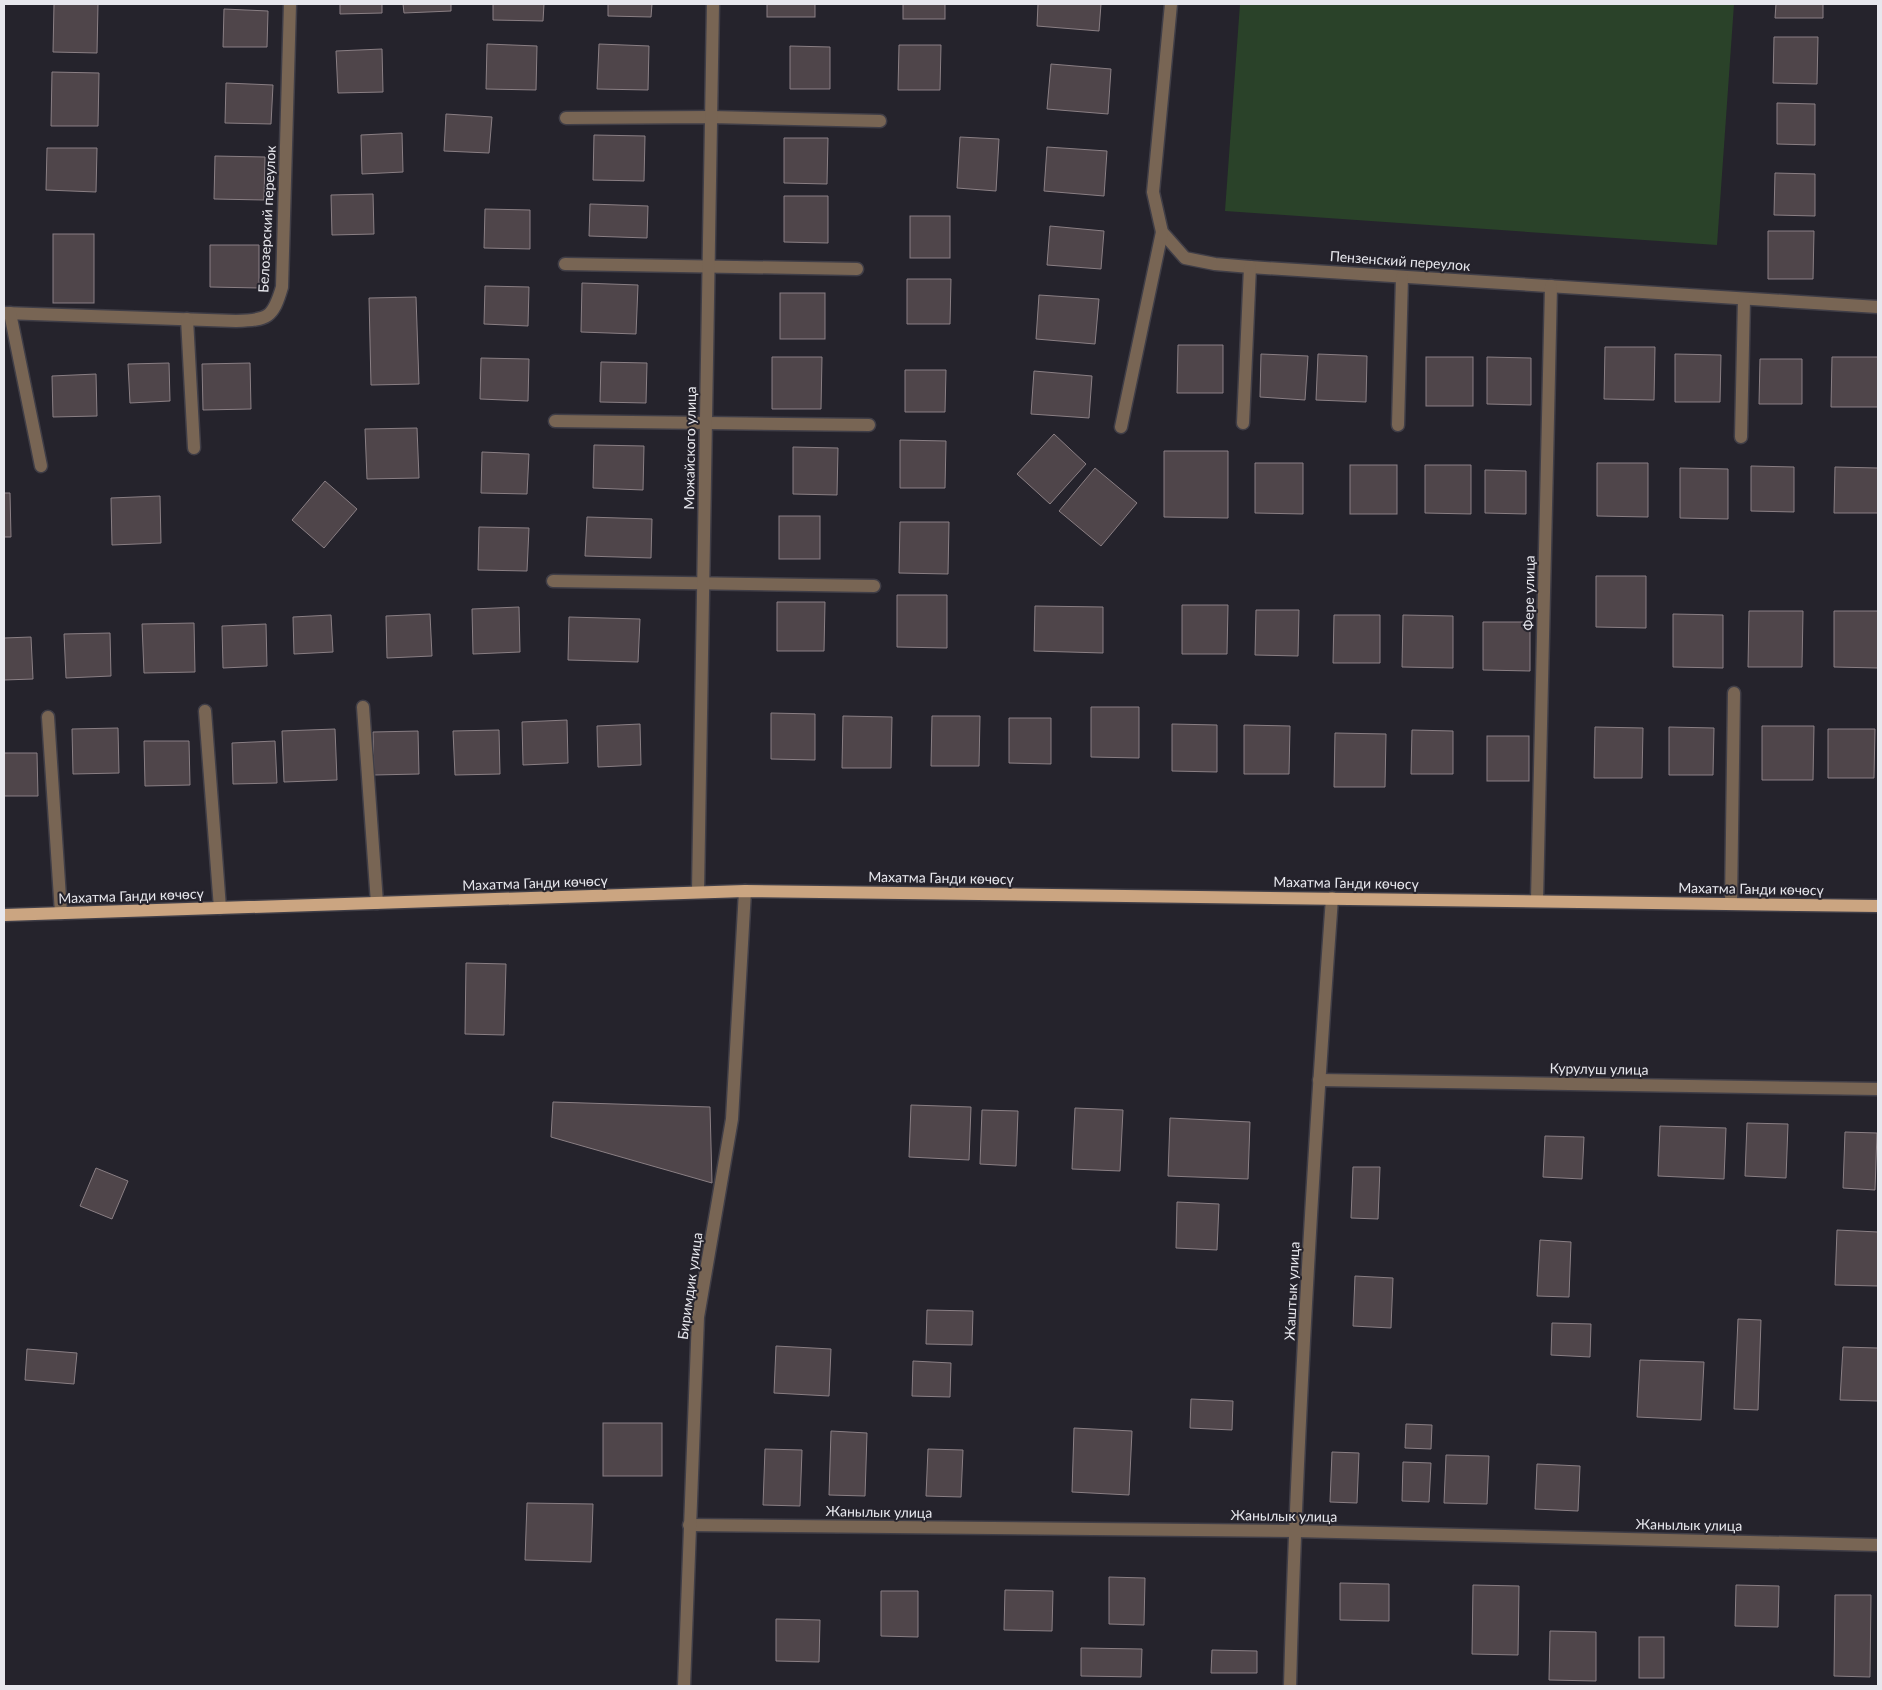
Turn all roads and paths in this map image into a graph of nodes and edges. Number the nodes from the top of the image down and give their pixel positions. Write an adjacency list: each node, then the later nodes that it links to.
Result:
1 (290, 4): 17 (street, Белозерский переулок)
2 (712, 4): 4 (street, Можайского улица)
3 (1171, 4): 7 (street, Пензенский переулок)
4 (710, 117): 5 (street); 6 (street); 10 (street, Можайского улица)
5 (566, 118)
6 (880, 120)
7 (1162, 232): 9 (street, Пензенский переулок); 23 (street)
8 (565, 264): 10 (street)
9 (1250, 267): 12 (street, Пензенский переулок); 20 (street)
10 (708, 268): 11 (street); 19 (street, Можайского улица)
11 (857, 270)
12 (1402, 276): 13 (street, Пензенский переулок); 22 (street)
13 (1551, 286): 14 (street, Пензенский переулок); 37 (street, Фере улица)
14 (1744, 298): 15 (street, Пензенский переулок); 24 (street)
15 (1878, 307)
16 (7, 313): 17 (street, Белозерский переулок); 26 (street)
17 (187, 319): 25 (street)
18 (555, 421): 19 (street)
19 (706, 423): 21 (street); 28 (street, Можайского улица)
20 (1243, 423)
21 (869, 425)
22 (1398, 425)
23 (1121, 427)
24 (1741, 437)
25 (194, 448)
26 (41, 466)
27 (553, 581): 28 (street)
28 (703, 584): 29 (street); 35 (street, Можайского улица)
29 (874, 586)
30 (1734, 693): 39 (street)
31 (363, 707): 38 (street)
32 (205, 711): 41 (street)
33 (48, 717): 42 (street)
34 (745, 891): 35 (main road, Махатма Ганди көчөсү); 36 (main road, Махатма Ганди көчөсү); 46 (street, Биримдик улица)
35 (698, 892): 38 (main road, Махатма Ганди көчөсү)
36 (1332, 898): 37 (main road, Махатма Ганди көчөсү); 44 (street, Жаштык улица)
37 (1537, 900): 39 (main road, Махатма Ганди көчөсү)
38 (376, 903): 41 (main road, Махатма Ганди көчөсү)
39 (1731, 903): 40 (main road, Махатма Ганди көчөсү)
40 (1878, 906)
41 (220, 908): 42 (main road, Махатма Ганди көчөсү)
42 (61, 913): 43 (main road, Махатма Ганди көчөсү)
43 (4, 915)
44 (1319, 1080): 45 (street, Курулуш улица); 47 (street, Жаштык улица)
45 (1878, 1089)
46 (689, 1525): 47 (street, Жанылык улица); 49 (street, Биримдик улица)
47 (1294, 1531): 48 (street, Жанылык улица); 50 (street, Жаштык улица)
48 (1878, 1544)
49 (684, 1686)
50 (1290, 1686)

